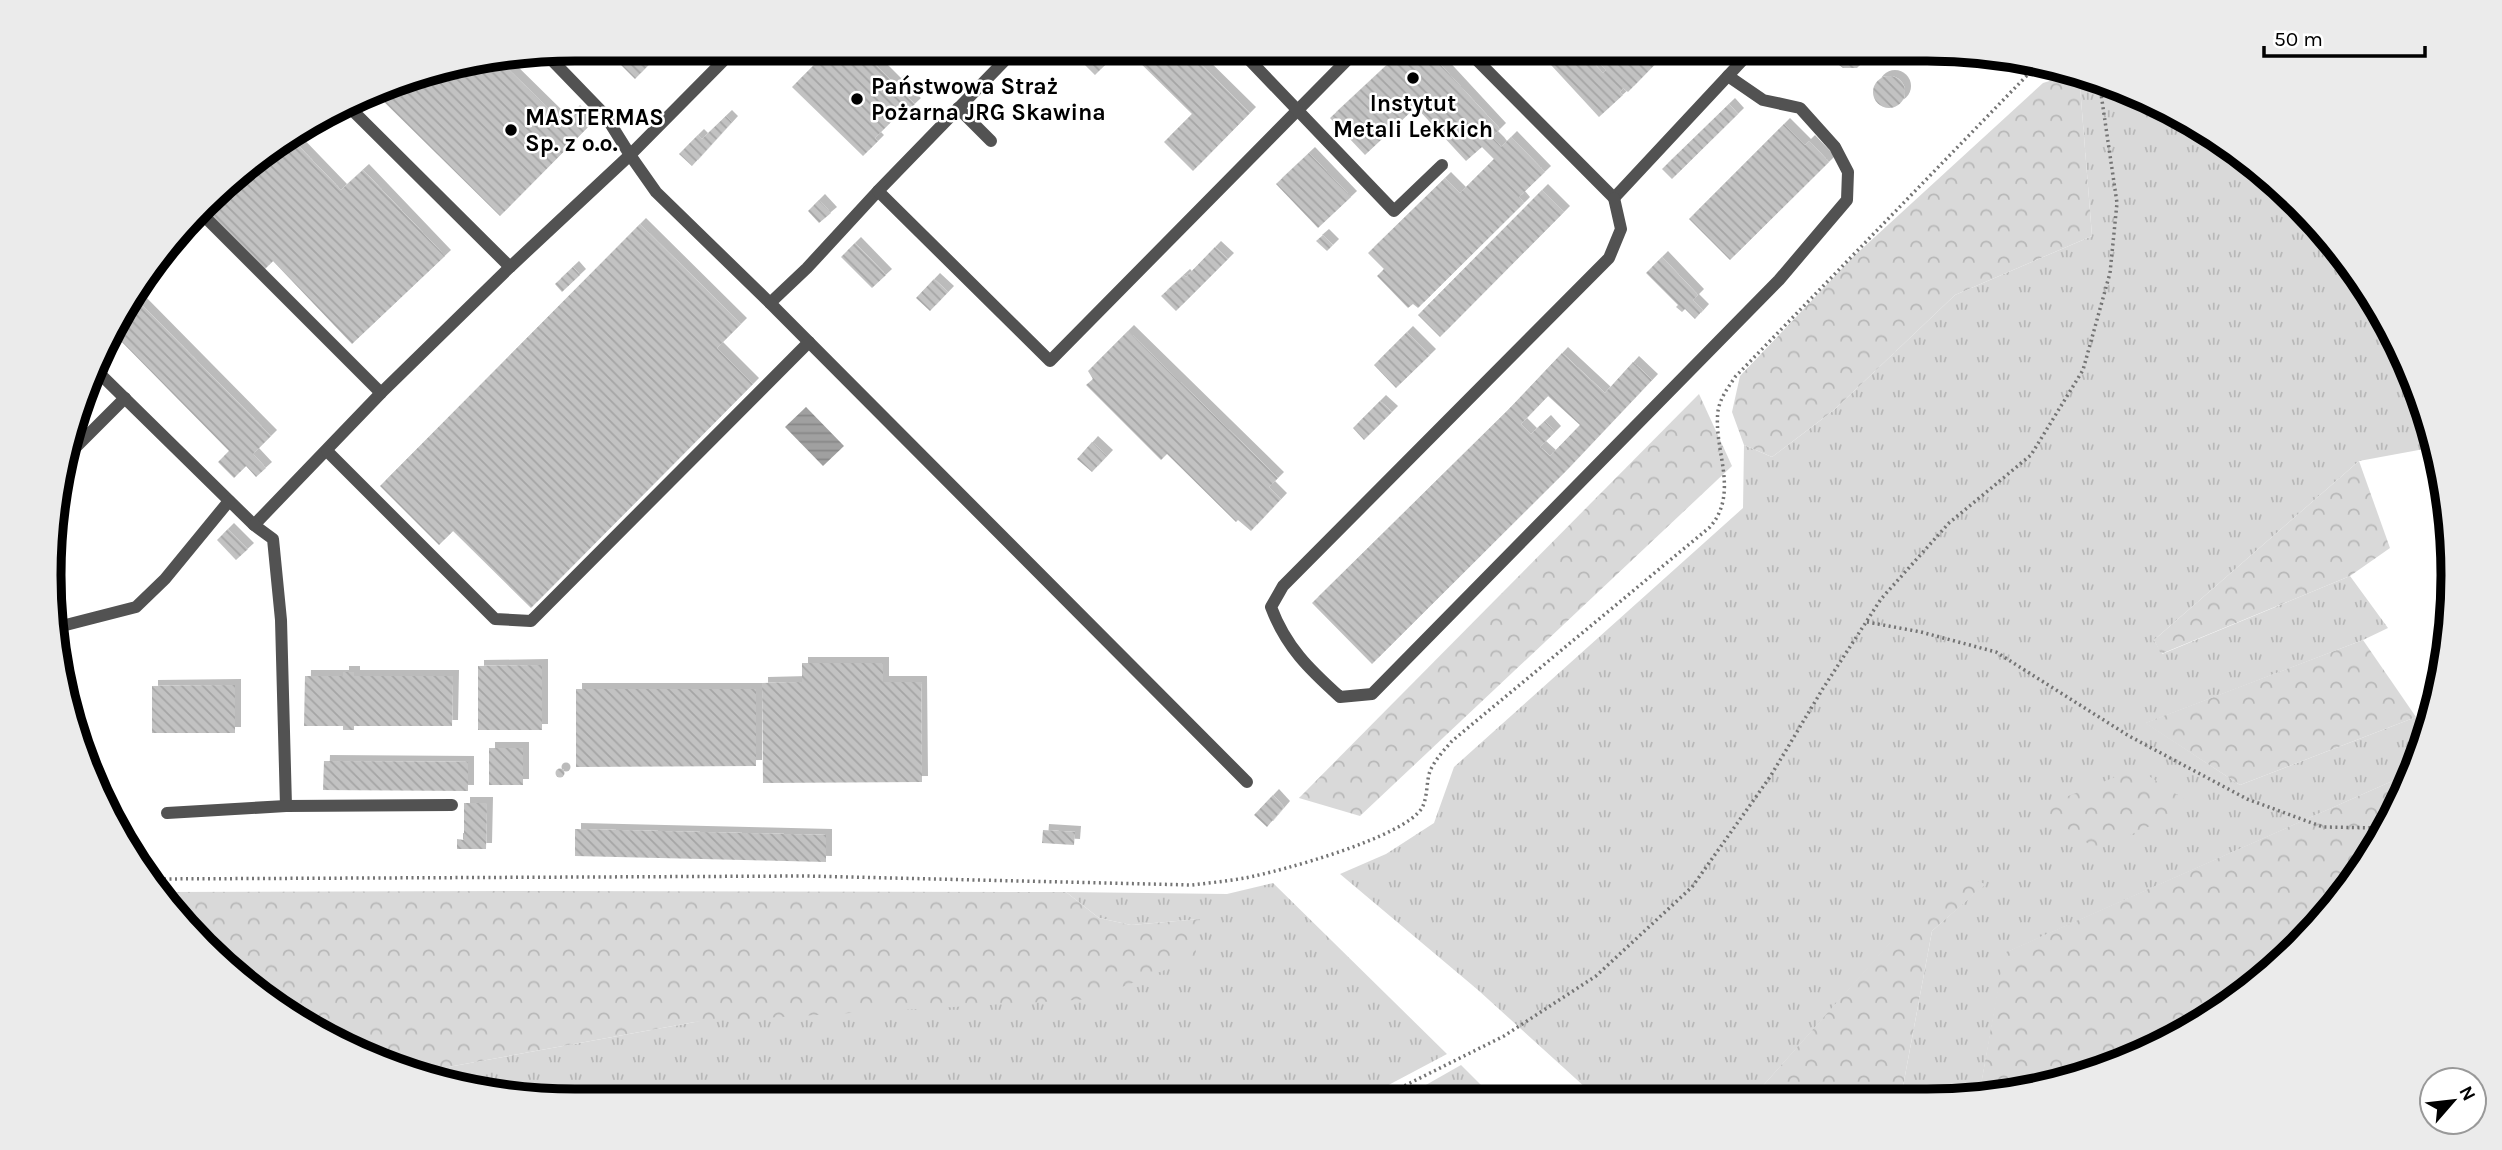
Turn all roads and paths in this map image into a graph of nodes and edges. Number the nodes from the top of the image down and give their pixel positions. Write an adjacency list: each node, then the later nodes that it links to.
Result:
1 (723, 61): 15 (lane)
2 (1003, 61): 11 (lane)
3 (1252, 61): 12 (lane)
4 (1346, 61): 12 (lane)
5 (1478, 61): 18 (lane)
6 (1742, 61): 9 (lane)
7 (553, 62): 15 (lane)
8 (2030, 72): 37 (path)
9 (1728, 76): 18 (lane); 18 (lane)
10 (2101, 92): 30 (path)
11 (958, 108): 14 (lane); 17 (lane)
12 (1298, 108): 16 (lane); 17 (lane)
13 (353, 111): 20 (lane)
14 (991, 141)
15 (630, 155): 20 (lane); 21 (lane)
16 (1442, 165)
17 (878, 191): 21 (lane)
18 (1614, 198)
19 (206, 218): 24 (lane)
20 (510, 267): 24 (lane)
21 (770, 303): 22 (lane)
22 (809, 342): 27 (lane); 32 (lane)
23 (102, 375): 25 (lane)
24 (381, 393): 27 (lane)
25 (125, 398): 26 (lane); 28 (lane)
26 (78, 445)
27 (327, 451): 29 (lane)
28 (229, 501): 29 (lane); 31 (lane)
29 (254, 524): 34 (lane)
30 (1867, 622): 36 (path); 38 (path)
31 (64, 625)
32 (1247, 782)
33 (452, 804): 34 (lane)
34 (286, 806): 35 (lane)
35 (167, 813)
36 (2374, 828)
37 (161, 879)
38 (1398, 1089)

